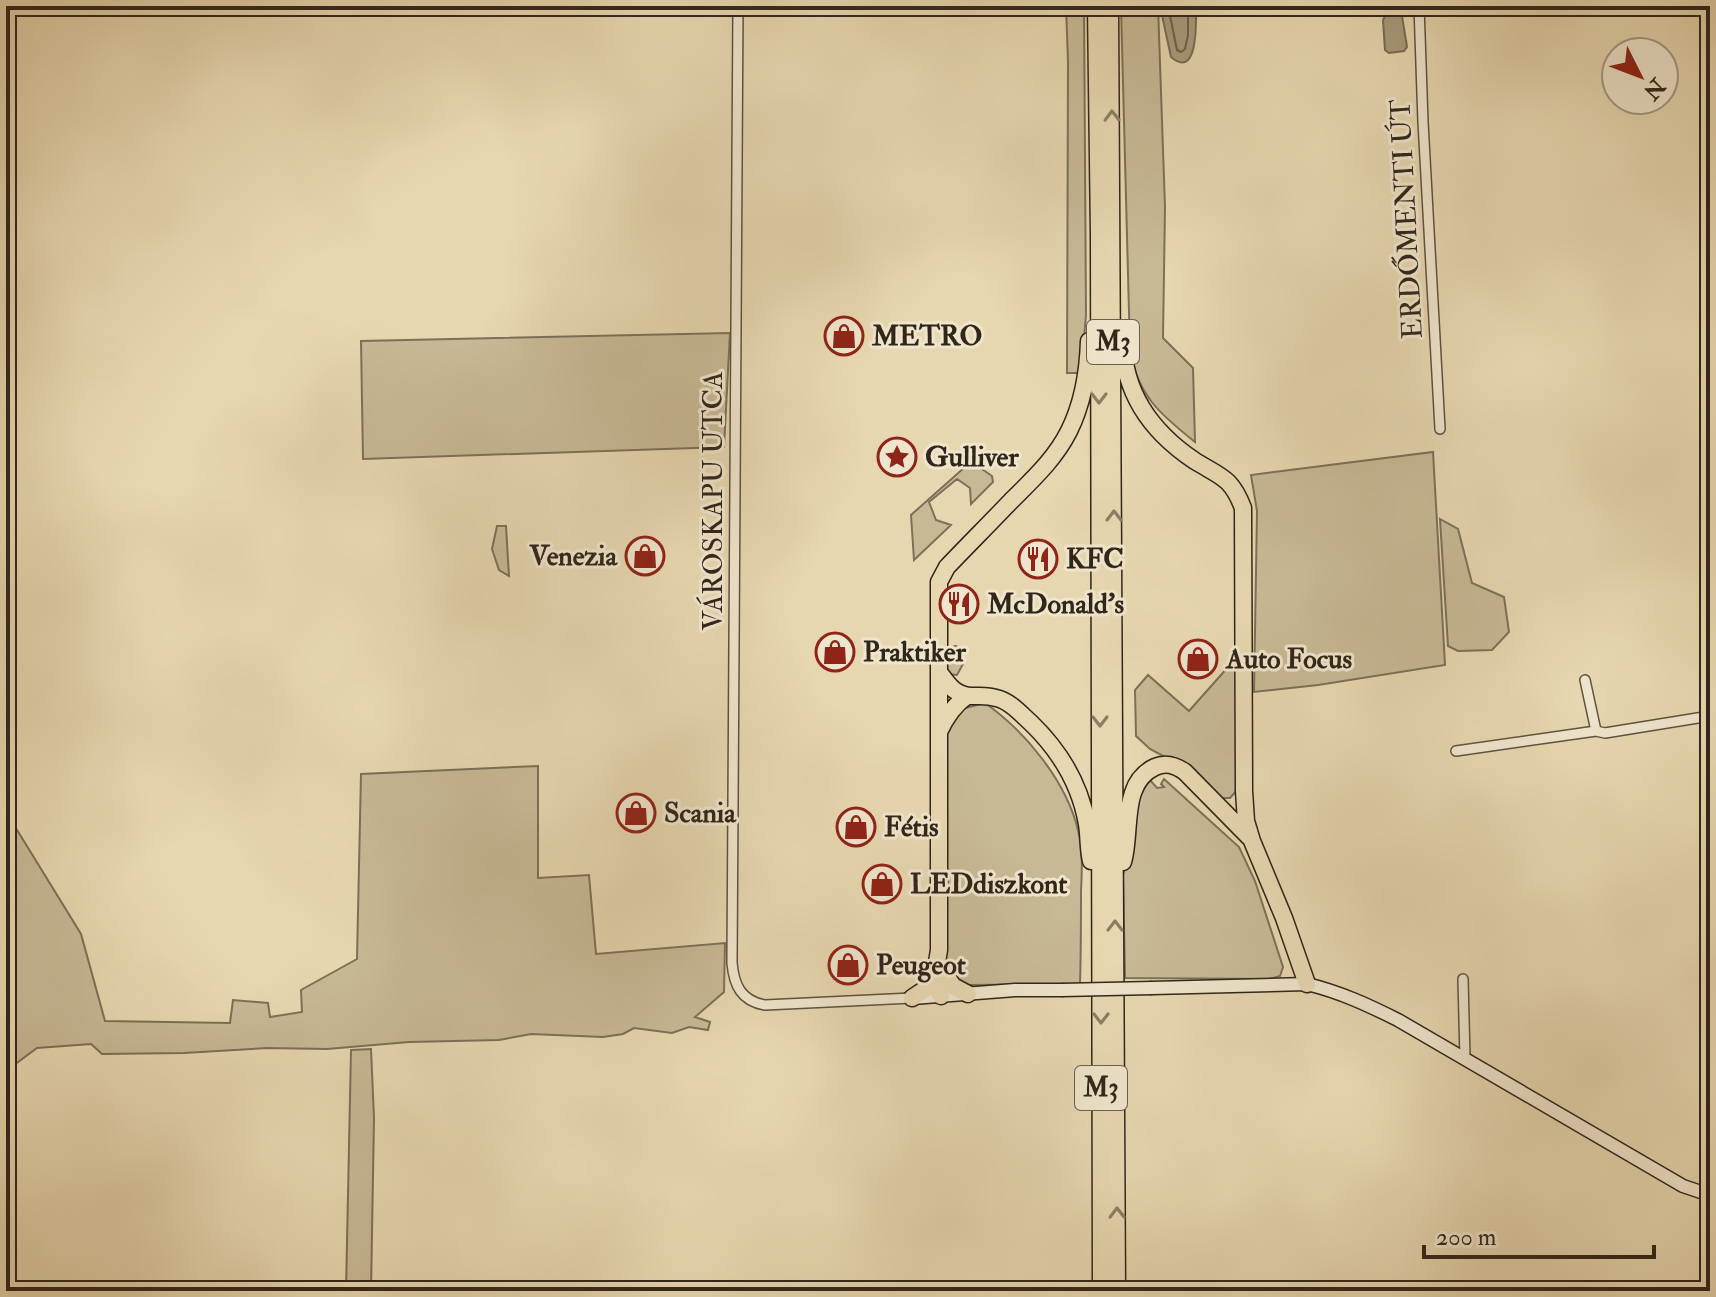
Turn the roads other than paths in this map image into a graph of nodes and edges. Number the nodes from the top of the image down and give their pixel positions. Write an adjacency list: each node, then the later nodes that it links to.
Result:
1 (738, 6): 26 (street, VÁROSKAPU UTCA)
2 (1096, 6): 5 (highway, M3)
3 (1110, 6): 6 (highway, M3, one-way to 3)
4 (1419, 6): 7 (street, ERDŐMENTI ÚT)
5 (1099, 236): 8 (highway); 20 (highway, M3, one-way to 20)
6 (1113, 247): 16 (highway); 20 (highway, M3, one-way to 6)
7 (1440, 429)
8 (939, 672): 10 (highway); 11 (highway)
9 (1585, 680): 13 (street)
10 (962, 697): 11 (highway); 14 (highway); 20 (highway)
11 (939, 699): 14 (highway)
12 (1710, 716): 13 (street)
13 (1596, 731): 15 (street)
14 (939, 734): 21 (highway)
15 (1456, 751)
16 (1241, 795): 17 (highway); 18 (highway); 19 (highway)
17 (1215, 801): 18 (highway); 20 (highway)
18 (1236, 823): 19 (highway)
19 (1252, 841): 23 (highway)
20 (1108, 883): 29 (highway, M3, one-way to 29); 30 (highway, M3, one-way to 20)
21 (939, 974): 24 (highway); 25 (highway); 26 (highway)
22 (1463, 979): 27 (street)
23 (1307, 984): 24 (street, bridge); 27 (street)
24 (968, 994): 25 (street)
25 (941, 996): 26 (street)
26 (912, 998)
27 (1465, 1058): 28 (street)
28 (1710, 1195)
29 (1101, 1291)
30 (1117, 1291)

